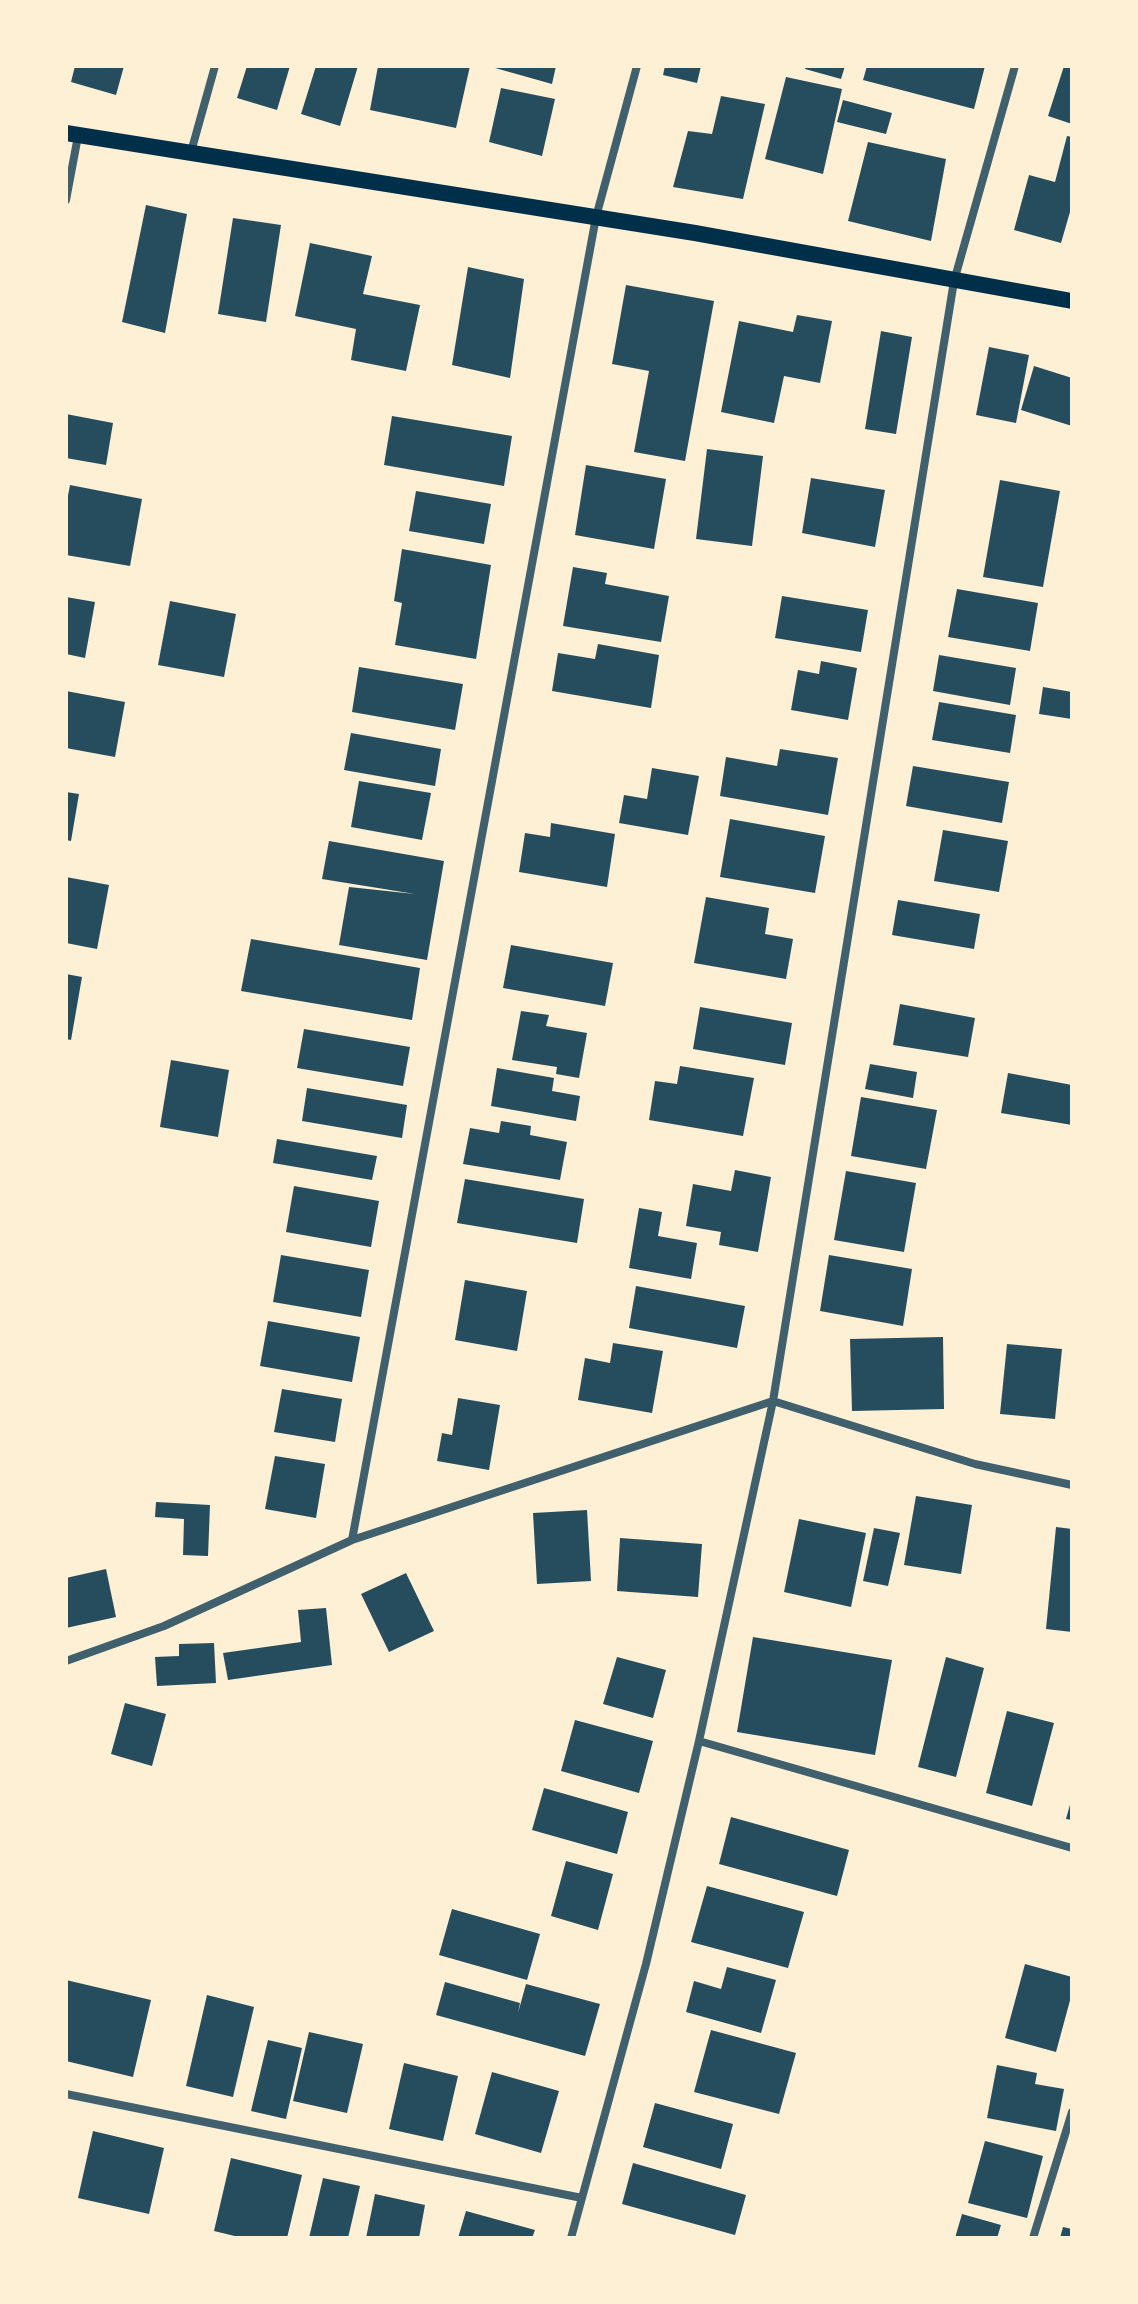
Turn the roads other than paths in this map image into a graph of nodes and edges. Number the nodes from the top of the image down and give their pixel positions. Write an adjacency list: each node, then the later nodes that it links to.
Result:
1 (215, 66): 5 (street)
2 (637, 66): 7 (street)
3 (1015, 66): 8 (street)
4 (72, 134): 5 (main road); 6 (street)
5 (190, 153): 7 (main road)
6 (66, 200)
7 (596, 217): 8 (main road); 12 (street)
8 (954, 281): 9 (main road); 10 (street)
9 (1072, 301)
10 (773, 1401): 11 (street); 12 (street); 14 (street)
11 (1072, 1485)
12 (352, 1540): 13 (street)
13 (66, 1661)
14 (699, 1741): 15 (street); 18 (street)
15 (1072, 1848)
16 (66, 2094): 18 (street)
17 (1072, 2112): 20 (street)
18 (582, 2198): 19 (street)
19 (571, 2238)
20 (1033, 2238)

